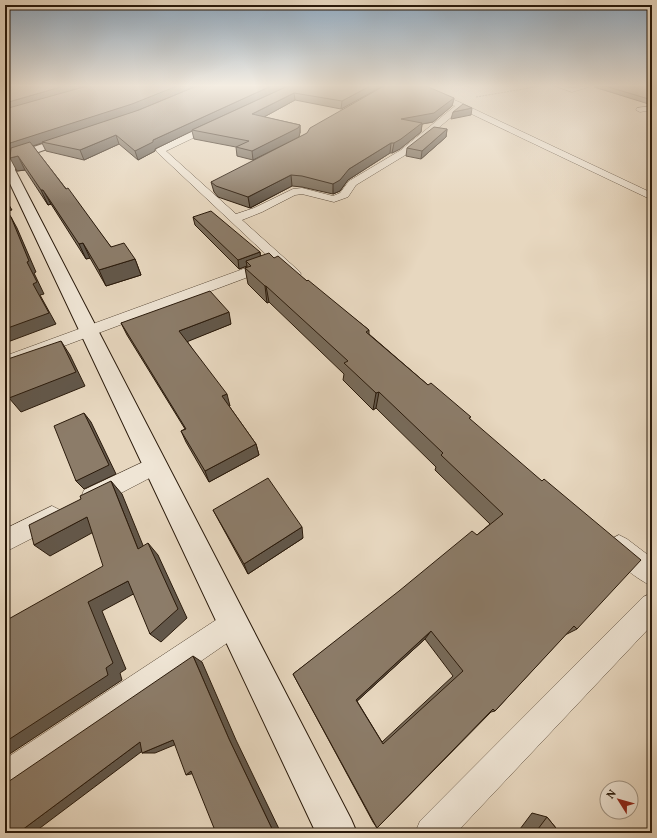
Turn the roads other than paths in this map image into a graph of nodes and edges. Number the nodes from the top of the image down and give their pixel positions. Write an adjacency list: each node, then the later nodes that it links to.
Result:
1 (215, 125): 7 (street)
2 (433, 125): 7 (street)
3 (500, 125): 6 (street)
4 (88, 132): 5 (main road)
5 (7, 157): 10 (main road)
6 (652, 197)
7 (234, 219): 8 (street)
8 (278, 261): 9 (street); 10 (street)
9 (303, 282)
10 (90, 331): 11 (street); 12 (main road)
11 (5, 362)
12 (156, 465): 14 (street); 17 (main road)
13 (609, 538): 15 (street)
14 (5, 541)
15 (652, 574)
16 (652, 606): 20 (street)
17 (234, 623): 18 (street); 19 (main road)
18 (5, 778)
19 (337, 833)
20 (432, 833)

